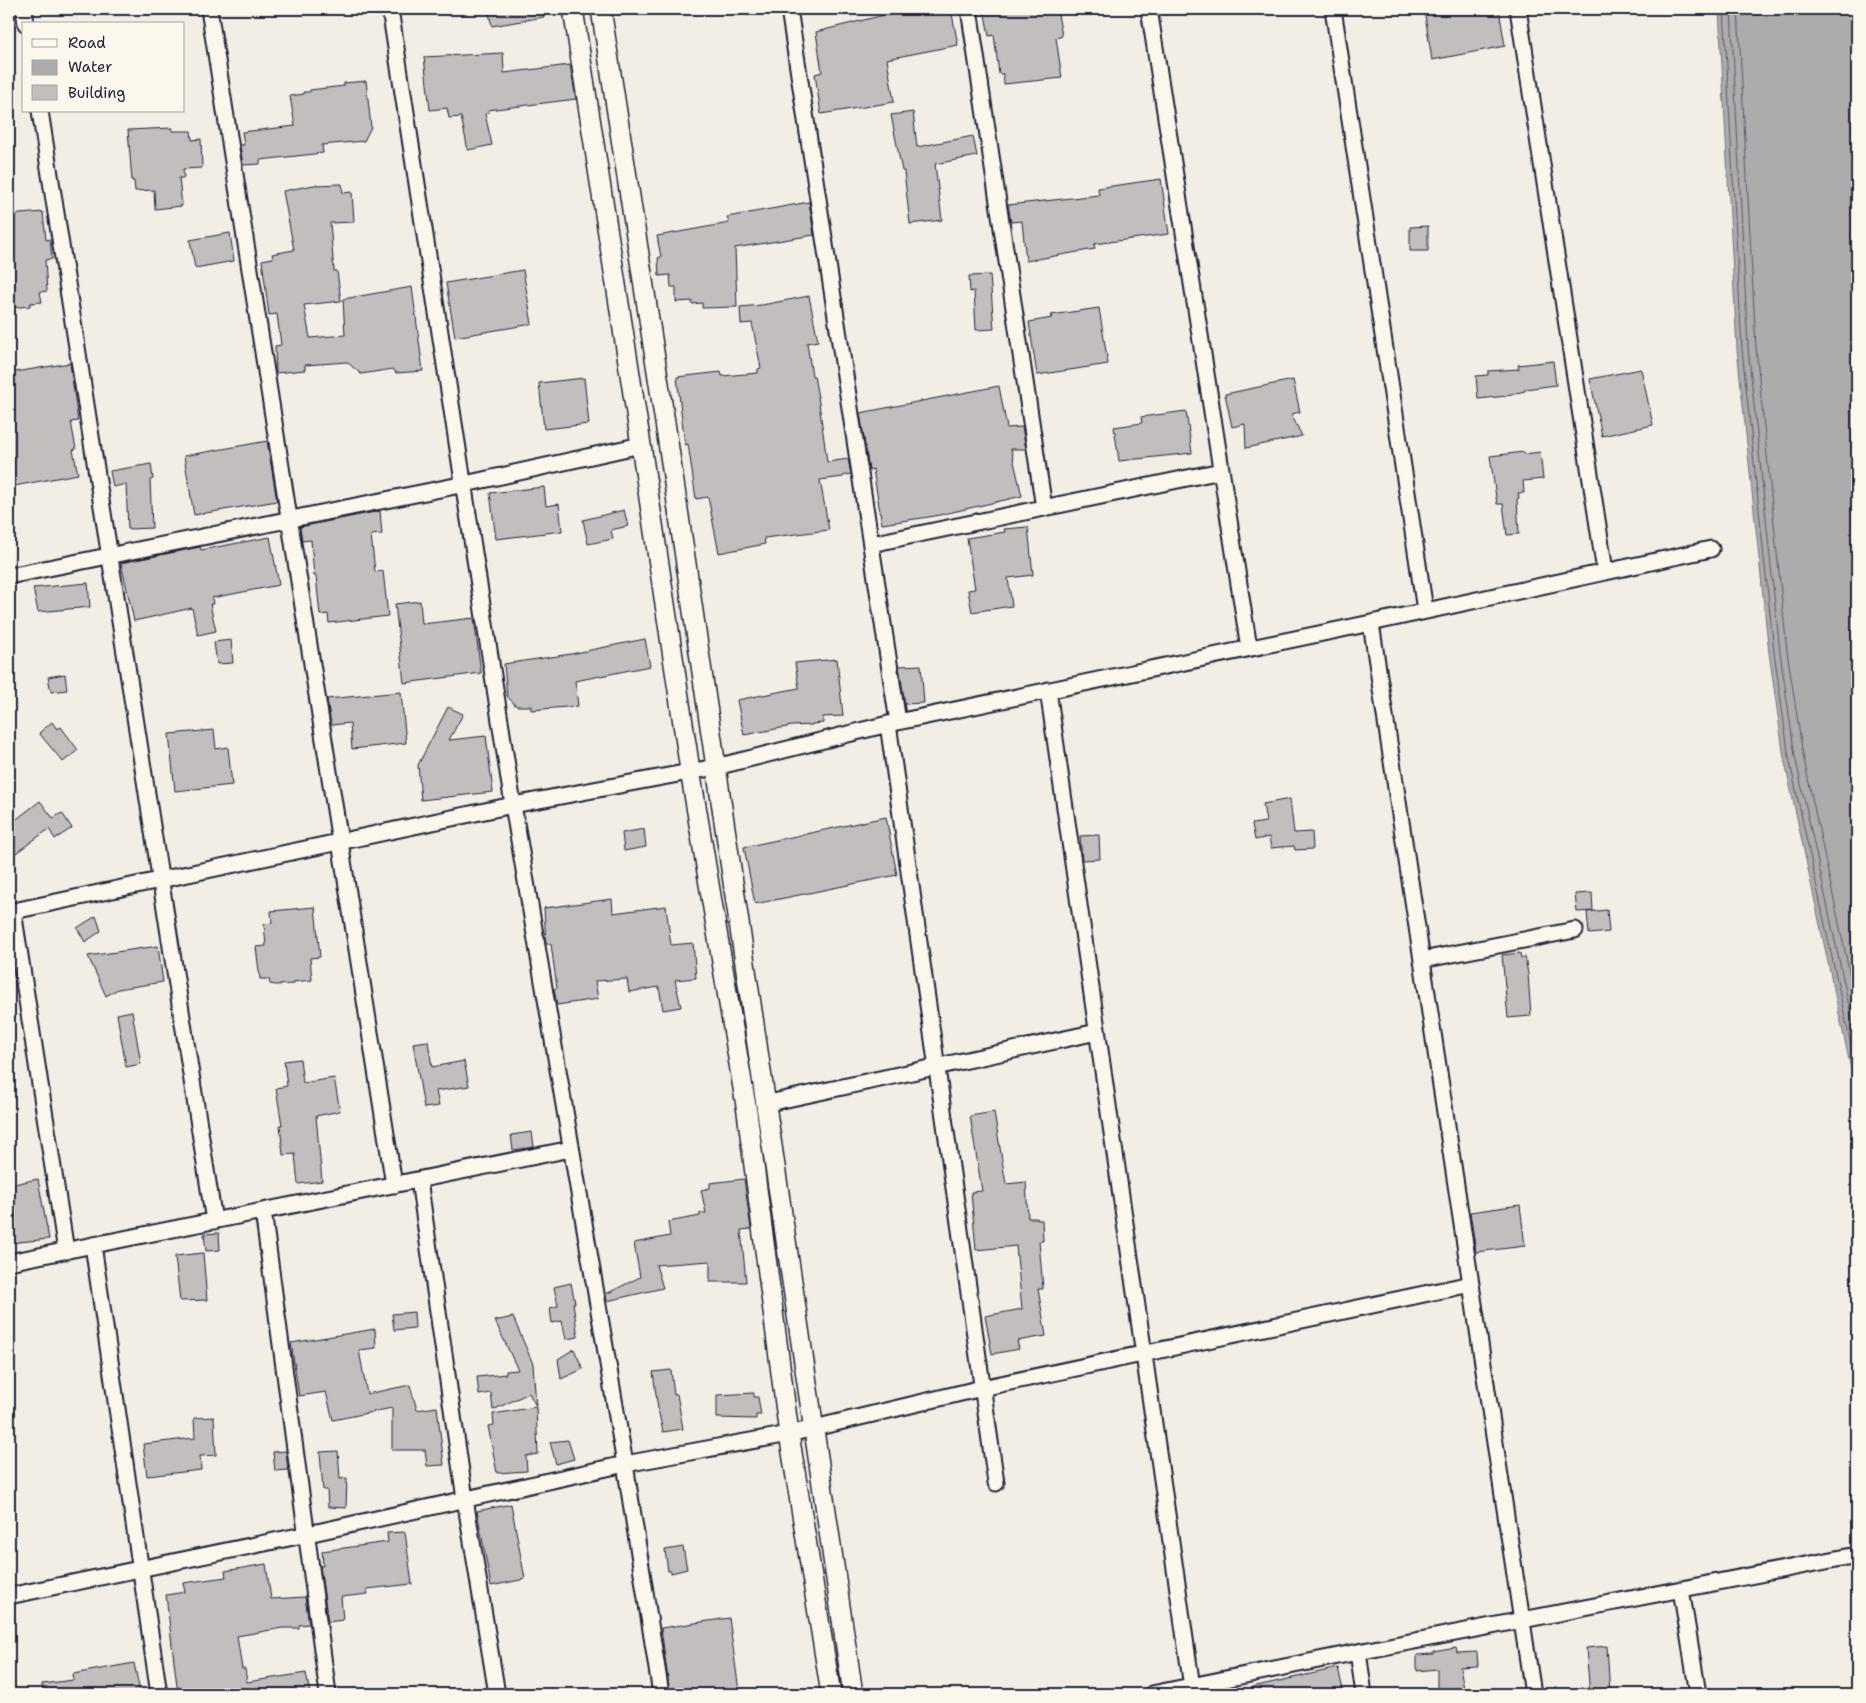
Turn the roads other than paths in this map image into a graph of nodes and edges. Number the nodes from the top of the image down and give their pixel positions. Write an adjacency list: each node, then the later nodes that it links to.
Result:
1 (24, 9): 11 (street)
2 (209, 9): 19 (street)
3 (390, 9): 17 (street)
4 (573, 9): 14 (street)
5 (601, 9): 13 (street)
6 (789, 9): 20 (street)
7 (969, 9): 18 (street)
8 (1149, 9): 16 (street)
9 (1332, 9): 25 (street)
10 (1518, 9): 23 (street)
11 (26, 22)
12 (40, 112): 22 (street)
13 (641, 268): 14 (street); 30 (street)
14 (614, 274): 15 (street)
15 (641, 445): 17 (street); 31 (street)
16 (1221, 471): 18 (street); 27 (street)
17 (465, 484): 19 (street); 32 (street)
18 (1044, 508): 20 (street)
19 (289, 519): 22 (street); 33 (street)
20 (871, 544): 29 (street)
21 (1711, 549): 23 (street)
22 (110, 555): 24 (street); 34 (street)
23 (1605, 571): 25 (street)
24 (9, 576)
25 (1425, 610): 26 (street)
26 (1371, 623): 27 (street); 37 (street)
27 (1249, 648): 28 (street)
28 (1048, 690): 29 (street); 38 (street)
29 (893, 723): 30 (street); 39 (street)
30 (716, 767): 31 (street); 40 (street)
31 (690, 770): 32 (street); 53 (street)
32 (514, 805): 33 (street); 41 (street)
33 (340, 842): 34 (street); 43 (street)
34 (160, 880): 35 (street); 45 (street)
35 (11, 912): 47 (street)
36 (1575, 930): 37 (street)
37 (1422, 960): 49 (street)
38 (1097, 1032): 39 (street); 50 (street)
39 (936, 1066): 40 (street); 51 (street)
40 (764, 1104): 52 (street)
41 (571, 1149): 42 (street); 54 (street)
42 (419, 1180): 43 (street); 56 (street)
43 (394, 1185): 44 (street)
44 (263, 1211): 45 (street); 57 (street)
45 (214, 1221): 46 (street)
46 (93, 1245): 47 (street); 59 (street)
47 (66, 1251): 48 (street)
48 (9, 1262)
49 (1471, 1284): 50 (street); 62 (street)
50 (1144, 1354): 51 (street); 64 (street)
51 (982, 1388): 52 (street); 55 (street)
52 (813, 1428): 53 (street); 70 (street)
53 (789, 1434): 54 (street); 69 (street)
54 (625, 1464): 56 (street); 68 (street)
55 (996, 1483)
56 (465, 1499): 57 (street); 67 (street)
57 (308, 1534): 59 (street); 66 (street)
58 (1857, 1555): 60 (street)
59 (141, 1568): 61 (street); 65 (street)
60 (1681, 1589): 62 (street); 74 (street)
61 (9, 1596)
62 (1522, 1620): 63 (street); 73 (street)
63 (1358, 1652): 64 (street); 72 (street)
64 (1192, 1690): 71 (street)
65 (159, 1694)
66 (328, 1694)
67 (497, 1694)
68 (660, 1694)
69 (831, 1694)
70 (853, 1694)
71 (1152, 1694)
72 (1364, 1694)
73 (1533, 1694)
74 (1698, 1694)

